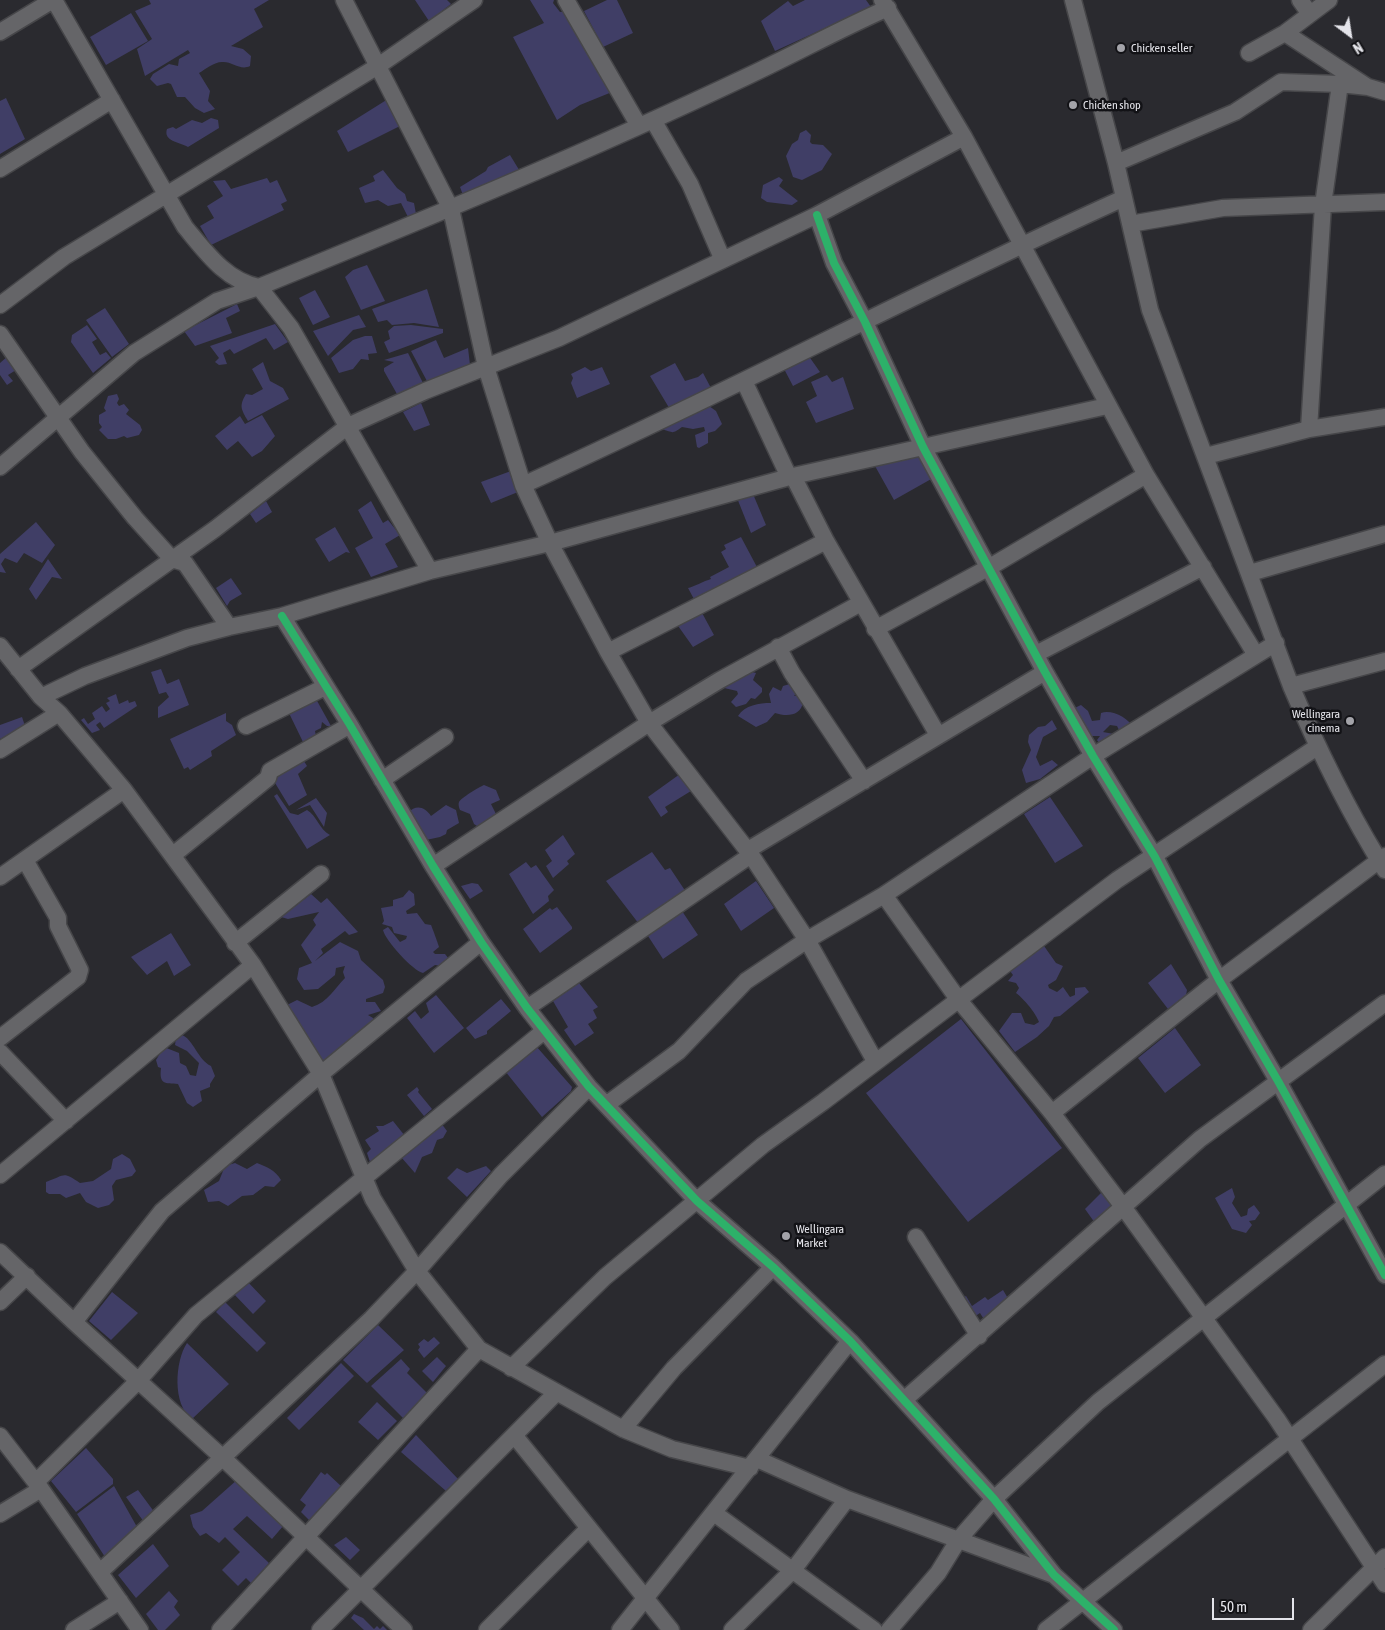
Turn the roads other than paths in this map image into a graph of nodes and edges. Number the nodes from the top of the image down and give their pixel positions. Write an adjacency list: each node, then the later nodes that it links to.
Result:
1 (54, 0): 10 (street); 17 (street)
2 (344, 0): 13 (street)
3 (474, 0): 13 (street)
4 (566, 0): 18 (street)
5 (1073, 0): 20 (street)
6 (1300, 0): 9 (street)
7 (1329, 0): 9 (street)
8 (885, 4): 18 (street); 19 (street)
9 (1310, 14): 11 (street)
10 (0, 32)
11 (1285, 33): 12 (street); 15 (street)
12 (1249, 53)
13 (378, 66): 22 (street); 26 (street)
14 (1340, 84): 15 (street); 20 (street); 25 (street)
15 (1368, 87): 16 (street)
16 (1385, 92)
17 (112, 100): 21 (street); 22 (street)
18 (646, 123): 26 (street); 30 (street)
19 (964, 137): 27 (street); 29 (street)
20 (1116, 163): 23 (street)
21 (0, 169)
22 (168, 193): 31 (street); 32 (street)
23 (1124, 198): 28 (street); 29 (street)
24 (1385, 202): 25 (street)
25 (1323, 205): 28 (street); 41 (street)
26 (451, 209): 31 (street); 35 (street)
27 (816, 215): 30 (street); 33 (street)
28 (1130, 224): 43 (street)
29 (1020, 245): 33 (street); 37 (street)
30 (722, 258): 35 (street)
31 (259, 287): 38 (street); 40 (street)
32 (0, 305)
33 (865, 322): 36 (street); 42 (street)
34 (0, 334): 38 (street)
35 (486, 367): 40 (street); 47 (street)
36 (744, 381): 46 (street); 47 (street)
37 (1107, 406): 42 (street); 45 (street)
38 (58, 416): 44 (street); 51 (street)
39 (1385, 417): 41 (street)
40 (348, 426): 51 (street); 54 (street)
41 (1309, 429): 43 (street)
42 (923, 447): 46 (street); 53 (street)
43 (1206, 456): 55 (street)
44 (0, 467)
45 (1146, 475): 52 (street); 53 (street)
46 (791, 477): 49 (street); 50 (street)
47 (523, 485): 50 (street)
48 (1385, 534): 55 (street)
49 (826, 541): 56 (street); 63 (street)
50 (550, 543): 54 (street); 63 (street)
51 (172, 559): 58 (street); 67 (street)
52 (1202, 567): 64 (street); 65 (street)
53 (989, 568): 59 (street); 64 (street)
54 (430, 571): 57 (street)
55 (1250, 573): 60 (street)
56 (861, 603): 59 (street); 62 (street)
57 (282, 616): 58 (street); 70 (street)
58 (229, 627): 71 (street)
59 (875, 629): 76 (street)
60 (1276, 643): 65 (street); 69 (street)
61 (0, 646): 67 (street)
62 (778, 647): 73 (street); 82 (street)
63 (608, 652): 73 (street)
64 (1036, 654): 68 (street)
65 (1256, 655): 80 (street)
66 (1385, 661): 69 (street)
67 (18, 669): 71 (street)
68 (1045, 672): 76 (street); 80 (street)
69 (1291, 686): 78 (street)
70 (325, 687): 74 (street); 75 (street)
71 (41, 697): 72 (street)
72 (60, 713): 79 (street); 83 (street)
73 (649, 723): 84 (street); 89 (street)
74 (350, 725): 81 (street); 85 (street)
75 (246, 726)
76 (938, 735): 82 (street)
77 (445, 737): 81 (street)
78 (1317, 747): 86 (street); 88 (street)
79 (0, 750)
80 (1093, 756): 86 (street); 92 (street)
81 (382, 780): 89 (street)
82 (864, 781): 84 (street)
83 (124, 790): 85 (street); 87 (street)
84 (750, 853): 93 (street); 100 (street)
85 (172, 855): 95 (street)
86 (1155, 857): 97 (street); 98 (street)
87 (25, 860): 91 (street); 102 (street)
88 (1383, 862): 97 (street)
89 (433, 866): 94 (street)
90 (321, 874): 95 (street)
91 (0, 877)
92 (884, 895): 93 (street); 98 (street)
93 (807, 940): 104 (street); 108 (street)
94 (481, 942): 100 (street); 105 (street)
95 (235, 944): 96 (street)
96 (253, 965): 105 (street); 110 (street)
97 (1219, 980): 106 (street); 109 (street)
98 (958, 999): 104 (street); 109 (street)
99 (1385, 1003): 106 (street)
100 (526, 1008): 101 (street)
101 (544, 1031): 107 (street); 113 (street)
102 (0, 1038)
103 (0, 1052): 110 (street)
104 (875, 1061): 114 (street)
105 (321, 1074): 113 (street); 125 (street)
106 (1278, 1081): 115 (street); 116 (street)
107 (589, 1087): 108 (street); 120 (street)
108 (606, 1105): 114 (street)
109 (1052, 1113): 116 (street)
110 (66, 1121): 112 (street)
111 (1385, 1174): 115 (street)
112 (0, 1175)
113 (365, 1178): 120 (street); 131 (street)
114 (697, 1201): 119 (street); 130 (street)
115 (1346, 1205): 121 (street); 124 (street)
116 (1124, 1208): 124 (street); 126 (street)
117 (916, 1237): 126 (street)
118 (0, 1252): 122 (street)
119 (773, 1267): 127 (street); 134 (street)
120 (417, 1271): 128 (street); 138 (street)
121 (1385, 1275)
122 (27, 1276): 123 (street); 125 (street)
123 (0, 1302)
124 (1203, 1317): 137 (street); 142 (street)
125 (74, 1322): 131 (street)
126 (979, 1336): 133 (street)
127 (850, 1341): 133 (street); 139 (street)
128 (478, 1349): 130 (street); 146 (street)
129 (1385, 1364): 137 (street)
130 (511, 1368): 132 (street)
131 (138, 1381): 138 (street); 140 (street)
132 (556, 1393): 134 (street); 135 (street)
133 (904, 1400): 142 (street)
134 (623, 1430): 139 (street)
135 (514, 1435): 145 (street); 153 (street)
136 (0, 1436): 140 (street)
137 (1289, 1439): 148 (street); 156 (street)
138 (223, 1458): 146 (street); 150 (street)
139 (754, 1463): 141 (street); 143 (street)
140 (38, 1486): 144 (street); 150 (street)
141 (846, 1499): 147 (street); 149 (street)
142 (994, 1499): 147 (street); 151 (street)
143 (714, 1513): 149 (street); 154 (street)
144 (0, 1514)
145 (588, 1529): 154 (street); 162 (street)
146 (305, 1535): 153 (street); 159 (street)
147 (959, 1539): 151 (street); 167 (street)
148 (1380, 1562): 152 (street); 170 (street)
149 (793, 1570): 165 (street); 166 (street)
150 (100, 1572): 155 (street)
151 (1054, 1576): 156 (street)
152 (1385, 1584)
153 (362, 1588): 160 (street); 161 (street)
154 (644, 1598): 163 (street); 164 (street)
155 (120, 1601): 157 (street); 158 (street)
156 (1083, 1601): 168 (street); 169 (street)
157 (74, 1630)
158 (140, 1630)
159 (220, 1630)
160 (320, 1630)
161 (404, 1630)
162 (487, 1630)
163 (620, 1630)
164 (671, 1630)
165 (732, 1630)
166 (874, 1630)
167 (889, 1630)
168 (1046, 1630)
169 (1114, 1630)
170 (1311, 1630)

